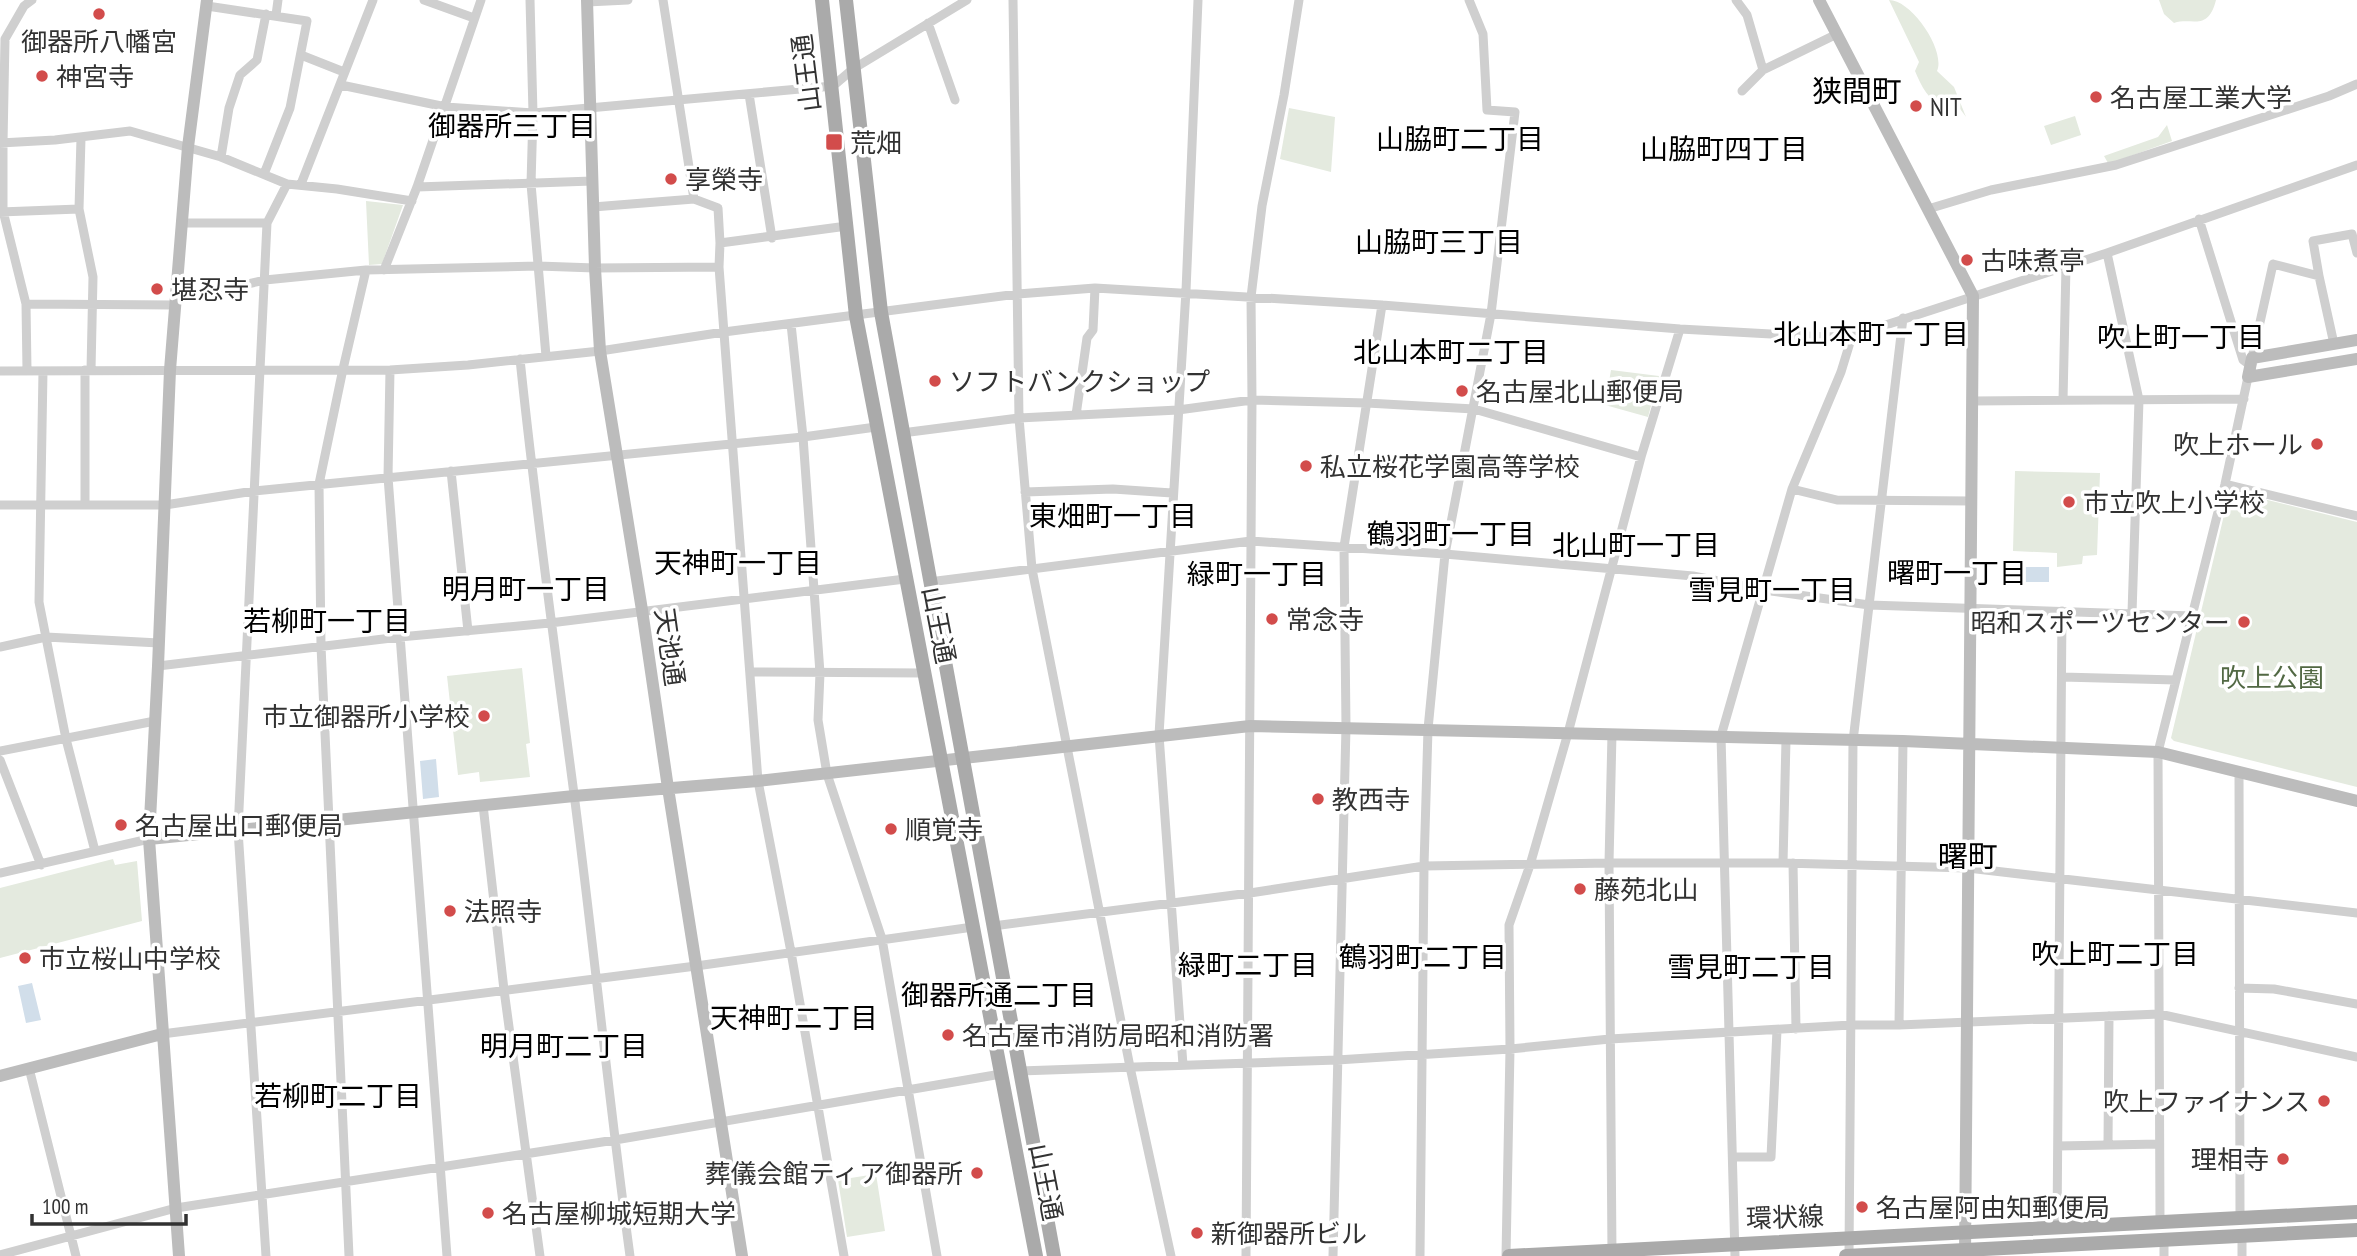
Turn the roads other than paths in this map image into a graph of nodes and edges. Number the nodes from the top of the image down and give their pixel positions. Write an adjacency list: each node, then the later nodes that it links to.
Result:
1 (32, 0): 24 (street)
2 (278, 0): 20 (street)
3 (373, 0): 28 (street)
4 (424, 0): 21 (street)
5 (481, 0): 21 (street)
6 (530, 0): 38 (street)
7 (628, 0): 18 (street)
8 (663, 0): 35 (street)
9 (822, 0): 31 (main road, 山王通)
10 (846, 0): 26 (main road, 山王通)
11 (967, 0): 22 (street)
12 (1013, 0): 74 (street)
13 (1198, 0): 73 (street)
14 (1299, 0): 76 (street)
15 (1469, 0): 82 (street)
16 (1736, 0): 27 (street)
17 (1819, 0): 23 (street)
18 (587, 1): 37 (street, 天池通)
19 (207, 3): 20 (street); 41 (street)
20 (271, 15): 25 (street); 42 (street)
21 (474, 18): 36 (street)
22 (928, 23): 26 (street); 34 (street)
23 (1837, 34): 27 (street); 54 (street)
24 (2, 39): 40 (street)
25 (301, 55): 28 (street); 44 (street)
26 (853, 69): 31 (street); 81 (main road, 山王通)
27 (1763, 70): 32 (street)
28 (344, 72): 30 (street)
29 (2357, 83): 54 (street)
30 (341, 85): 36 (street); 47 (street)
31 (833, 86): 33 (street); 59 (main road, 山王通)
32 (1742, 92)
33 (749, 94): 35 (street); 60 (street)
34 (955, 100)
35 (678, 101): 37 (street); 50 (street)
36 (446, 107): 38 (street); 49 (street)
37 (590, 109): 38 (street); 45 (street, 天池通)
38 (533, 113): 48 (street)
39 (81, 138): 40 (street); 41 (street); 53 (street)
40 (1, 143): 55 (street)
41 (188, 147): 42 (street); 57 (street)
42 (221, 158): 44 (street)
43 (2357, 165): 56 (street)
44 (264, 174): 46 (street)
45 (592, 181): 48 (street); 52 (street, 天池通)
46 (287, 184): 47 (street); 58 (street)
47 (300, 184): 51 (street)
48 (531, 184): 49 (street); 64 (street)
49 (417, 187): 51 (street)
50 (694, 199): 52 (street); 61 (street)
51 (411, 201): 69 (street)
52 (593, 208): 67 (street, 天池通)
53 (79, 209): 55 (street); 79 (street)
54 (1928, 209): 75 (street)
55 (2, 211): 78 (street)
56 (2199, 219): 62 (street); 95 (street)
57 (183, 223): 58 (street); 77 (street)
58 (267, 223): 71 (street)
59 (847, 226): 60 (street); 83 (main road, 山王通)
60 (772, 238): 61 (street)
61 (720, 243): 66 (street)
62 (2107, 253): 65 (street); 107 (street)
63 (2357, 253): 70 (street)
64 (538, 266): 67 (street); 69 (street); 92 (street)
65 (2066, 266): 75 (street); 106 (street)
66 (719, 267): 67 (street); 87 (street)
67 (595, 268): 91 (street, 天池通)
68 (366, 270): 69 (street); 71 (street); 97 (street)
69 (384, 270)
70 (2319, 276): 90 (street); 95 (street)
71 (265, 279): 77 (street); 96 (street)
72 (1095, 288): 73 (street); 74 (street); 112 (street)
73 (1185, 291): 76 (street); 111 (street)
74 (1017, 294): 81 (street); 113 (street)
75 (1973, 296): 84 (street); 108 (street)
76 (1251, 297): 80 (street); 105 (street)
77 (177, 303): 79 (street); 101 (street)
78 (26, 304): 79 (street); 98 (street)
79 (94, 304): 100 (street)
80 (1382, 305): 82 (street); 109 (street)
81 (881, 312): 83 (street); 115 (main road, 山王通)
82 (1491, 314): 86 (street); 110 (street)
83 (856, 316): 85 (street); 114 (main road, 山王通)
84 (1903, 318): 88 (street); 129 (street)
85 (791, 324): 87 (street); 116 (street)
86 (1680, 329): 88 (street); 119 (street)
87 (724, 332): 91 (street); 117 (street)
88 (1853, 336): 125 (street)
89 (2357, 341): 90 (street)
90 (2334, 344): 95 (street)
91 (600, 351): 92 (street); 118 (street, 天池通)
92 (546, 356): 93 (street)
93 (520, 359): 102 (street); 120 (street)
94 (2357, 359): 95 (street)
95 (2250, 367): 104 (street)
96 (259, 369): 97 (street); 101 (street); 126 (street)
97 (343, 369): 102 (street); 123 (street)
98 (27, 370): 99 (street); 103 (street)
99 (43, 370): 100 (street); 131 (street)
100 (88, 370): 101 (street); 132 (street)
101 (170, 370): 134 (street)
102 (390, 370): 122 (street)
103 (0, 371)
104 (2244, 399): 107 (street); 124 (street)
105 (1252, 400): 109 (street); 111 (street); 136 (street)
106 (2063, 400): 107 (street); 108 (street)
107 (2139, 400): 151 (street)
108 (1973, 401): 130 (street)
109 (1367, 403): 110 (street); 137 (street)
110 (1474, 409): 119 (street); 139 (street)
111 (1178, 410): 112 (street); 128 (street)
112 (1076, 415): 113 (street)
113 (1018, 418): 115 (street); 127 (street)
114 (876, 427): 116 (street); 142 (main road, 山王通)
115 (902, 433): 143 (main road, 山王通)
116 (803, 437): 117 (street); 145 (street)
117 (732, 443): 118 (street); 146 (street)
118 (615, 454): 120 (street); 149 (street, 天池通)
119 (1641, 457): 141 (street)
120 (530, 463): 121 (street); 153 (street)
121 (451, 471): 122 (street); 154 (street)
122 (388, 477): 123 (street); 156 (street)
123 (319, 484): 126 (street); 158 (street)
124 (2225, 484): 135 (street); 152 (street)
125 (1792, 489): 129 (street); 144 (street)
126 (254, 491): 134 (street); 160 (street)
127 (1025, 492): 128 (street); 140 (street)
128 (1172, 493): 138 (street)
129 (1882, 500): 130 (street); 147 (street)
130 (1972, 501): 148 (street)
131 (41, 504): 132 (street); 133 (street); 155 (street)
132 (85, 504): 134 (street)
133 (0, 505)
134 (165, 505): 157 (street)
135 (2357, 516)
136 (1251, 541): 137 (street); 138 (street); 168 (street)
137 (1344, 547): 139 (street); 169 (street)
138 (1168, 552): 140 (street); 173 (street)
139 (1445, 554): 141 (street); 170 (street)
140 (1032, 569): 143 (street); 180 (street)
141 (1611, 569): 144 (street); 171 (street)
142 (905, 579): 145 (street); 164 (main road, 山王通)
143 (929, 582): 184 (main road, 山王通)
144 (1764, 590): 147 (street); 174 (street)
145 (814, 591): 146 (street); 163 (street)
146 (745, 599): 149 (street); 162 (street)
147 (1869, 605): 148 (street); 177 (street)
148 (1972, 608): 150 (street); 179 (street)
149 (642, 610): 153 (street); 190 (street, 天池通)
150 (2062, 611): 151 (street); 165 (street)
151 (2132, 613): 152 (street)
152 (2192, 616): 166 (street)
153 (550, 623): 154 (street); 191 (street)
154 (468, 631): 156 (street)
155 (46, 637): 157 (street); 159 (street); 175 (street)
156 (400, 637): 158 (street); 194 (street)
157 (159, 643): 161 (street)
158 (321, 646): 160 (street); 195 (street)
159 (0, 647)
160 (247, 656): 161 (street); 196 (street)
161 (159, 666): 167 (street)
162 (750, 672): 163 (street); 189 (street)
163 (820, 673): 164 (street); 188 (street)
164 (923, 673): 186 (main road, 山王通)
165 (2062, 677): 166 (street); 181 (street)
166 (2176, 680): 183 (street)
167 (155, 721): 175 (street); 197 (street)
168 (1250, 726): 169 (street); 173 (street); 212 (street)
169 (1346, 727): 170 (street); 209 (street)
170 (1428, 729): 171 (street); 204 (street)
171 (1568, 733): 172 (street); 203 (street)
172 (1612, 734): 174 (street); 199 (street)
173 (1159, 735): 180 (street); 214 (street)
174 (1721, 736): 176 (street); 200 (street)
175 (66, 739): 182 (street); 198 (street)
176 (1786, 740): 177 (street); 201 (street)
177 (1853, 741): 178 (street); 205 (street)
178 (1903, 741): 179 (street); 206 (street)
179 (1970, 744): 181 (street); 207 (street)
180 (1066, 745): 184 (street); 216 (street)
181 (2062, 749): 183 (street); 210 (street)
182 (0, 751)
183 (2158, 752): 187 (street); 211 (street)
184 (962, 757): 186 (street); 217 (main road, 山王通)
185 (0, 760): 202 (street)
186 (941, 761): 188 (street); 218 (main road, 山王通)
187 (2239, 771): 192 (street); 213 (street)
188 (827, 774): 189 (street); 219 (street)
189 (758, 781): 190 (street); 220 (street)
190 (668, 788): 191 (street); 221 (street, 天池通)
191 (574, 796): 193 (street); 222 (street)
192 (2357, 801)
193 (483, 805): 194 (street); 224 (street)
194 (415, 812): 195 (street); 225 (street)
195 (329, 821): 196 (street); 227 (street)
196 (238, 830): 197 (street); 232 (street)
197 (149, 839): 198 (street); 239 (street)
198 (95, 851): 202 (street)
199 (1609, 863): 200 (street); 203 (street); 240 (street)
200 (1724, 863): 201 (street); 237 (street)
201 (1788, 863): 205 (street); 235 (street)
202 (41, 865): 208 (street)
203 (1530, 865): 204 (street); 241 (street)
204 (1424, 866): 209 (street); 242 (street)
205 (1851, 866): 206 (street); 233 (street)
206 (1900, 866): 207 (street); 234 (street)
207 (1968, 867): 210 (street); 231 (street)
208 (0, 873)
209 (1343, 878): 212 (street); 244 (street)
210 (2060, 878): 211 (street); 230 (street)
211 (2158, 890): 213 (street); 228 (street)
212 (1250, 893): 214 (street); 245 (street)
213 (2239, 901): 215 (street); 223 (street)
214 (1170, 904): 216 (street); 246 (street)
215 (2357, 913)
216 (1100, 914): 217 (street); 247 (street)
217 (993, 926): 249 (main road, 山王通)
218 (973, 927): 219 (street); 250 (main road, 山王通)
219 (882, 939): 220 (street); 252 (street)
220 (791, 952): 221 (street); 253 (street)
221 (696, 965): 222 (street); 254 (street, 天池通)
222 (595, 979): 224 (street); 255 (street)
223 (2239, 988): 226 (street); 238 (street)
224 (504, 990): 225 (street); 259 (street)
225 (426, 999): 227 (street); 261 (street)
226 (2357, 1004)
227 (337, 1011): 232 (street); 262 (street)
228 (2158, 1014): 229 (street); 238 (street); 256 (street)
229 (2109, 1016): 230 (street); 257 (street)
230 (2060, 1017): 231 (street); 258 (street)
231 (1966, 1022): 234 (street); 270 (street)
232 (249, 1023): 239 (street); 263 (street)
233 (1851, 1025): 234 (street); 235 (street); 273 (street)
234 (1899, 1025)
235 (1796, 1028): 236 (street)
236 (1777, 1030): 237 (street); 260 (street)
237 (1731, 1032): 240 (street); 260 (street)
238 (2239, 1032): 243 (street); 266 (street)
239 (162, 1034): 248 (street); 264 (street)
240 (1609, 1039): 241 (street); 277 (street)
241 (1510, 1049): 242 (street); 296 (street)
242 (1422, 1055): 244 (street); 295 (street)
243 (2357, 1057)
244 (1337, 1060): 245 (street); 294 (street)
245 (1247, 1062): 246 (street); 293 (street)
246 (1183, 1065): 247 (street)
247 (1130, 1067): 249 (street); 292 (street)
248 (29, 1068): 251 (street); 271 (street)
249 (1020, 1071): 291 (main road, 山王通)
250 (1001, 1074): 252 (street); 290 (main road, 山王通)
251 (0, 1076)
252 (908, 1091): 253 (street); 289 (street)
253 (818, 1106): 254 (street); 288 (street)
254 (721, 1123): 255 (street); 287 (street, 天池通)
255 (615, 1140): 259 (street); 286 (street)
256 (2159, 1144): 257 (street); 267 (street)
257 (2108, 1145): 258 (street)
258 (2058, 1146): 268 (street)
259 (526, 1154): 261 (street); 285 (street)
260 (1734, 1157): 275 (street)
261 (440, 1167): 262 (street); 284 (street)
262 (345, 1183): 263 (street); 283 (street)
263 (260, 1196): 264 (street); 282 (street)
264 (176, 1208): 271 (street); 281 (street)
265 (2357, 1212): 266 (main road, 環状線)
266 (2240, 1218): 267 (main road, 環状線)
267 (2160, 1222): 268 (main road, 環状線)
268 (2057, 1228): 270 (main road, 環状線)
269 (2357, 1230): 272 (main road, 環状線)
270 (1966, 1231): 273 (main road, 環状線); 278 (street)
271 (71, 1235): 279 (street); 280 (street)
272 (2242, 1237): 274 (main road, 環状線); 298 (street)
273 (1849, 1239): 275 (main road, 環状線); 297 (street)
274 (2164, 1249): 276 (main road, 環状線)
275 (1735, 1250): 277 (main road, 環状線)
276 (2057, 1251): 278 (main road, 環状線)
277 (1612, 1253): 296 (main road, 環状線)
278 (1966, 1253): 297 (main road, 環状線)
279 (0, 1255)
280 (76, 1256)
281 (179, 1256)
282 (266, 1256)
283 (349, 1256)
284 (447, 1256)
285 (540, 1256)
286 (631, 1256)
287 (742, 1256)
288 (844, 1256)
289 (937, 1256)
290 (1036, 1256)
291 (1054, 1256)
292 (1171, 1256)
293 (1246, 1256)
294 (1333, 1256)
295 (1420, 1256)
296 (1507, 1256)
297 (1848, 1256)
298 (2242, 1256)

